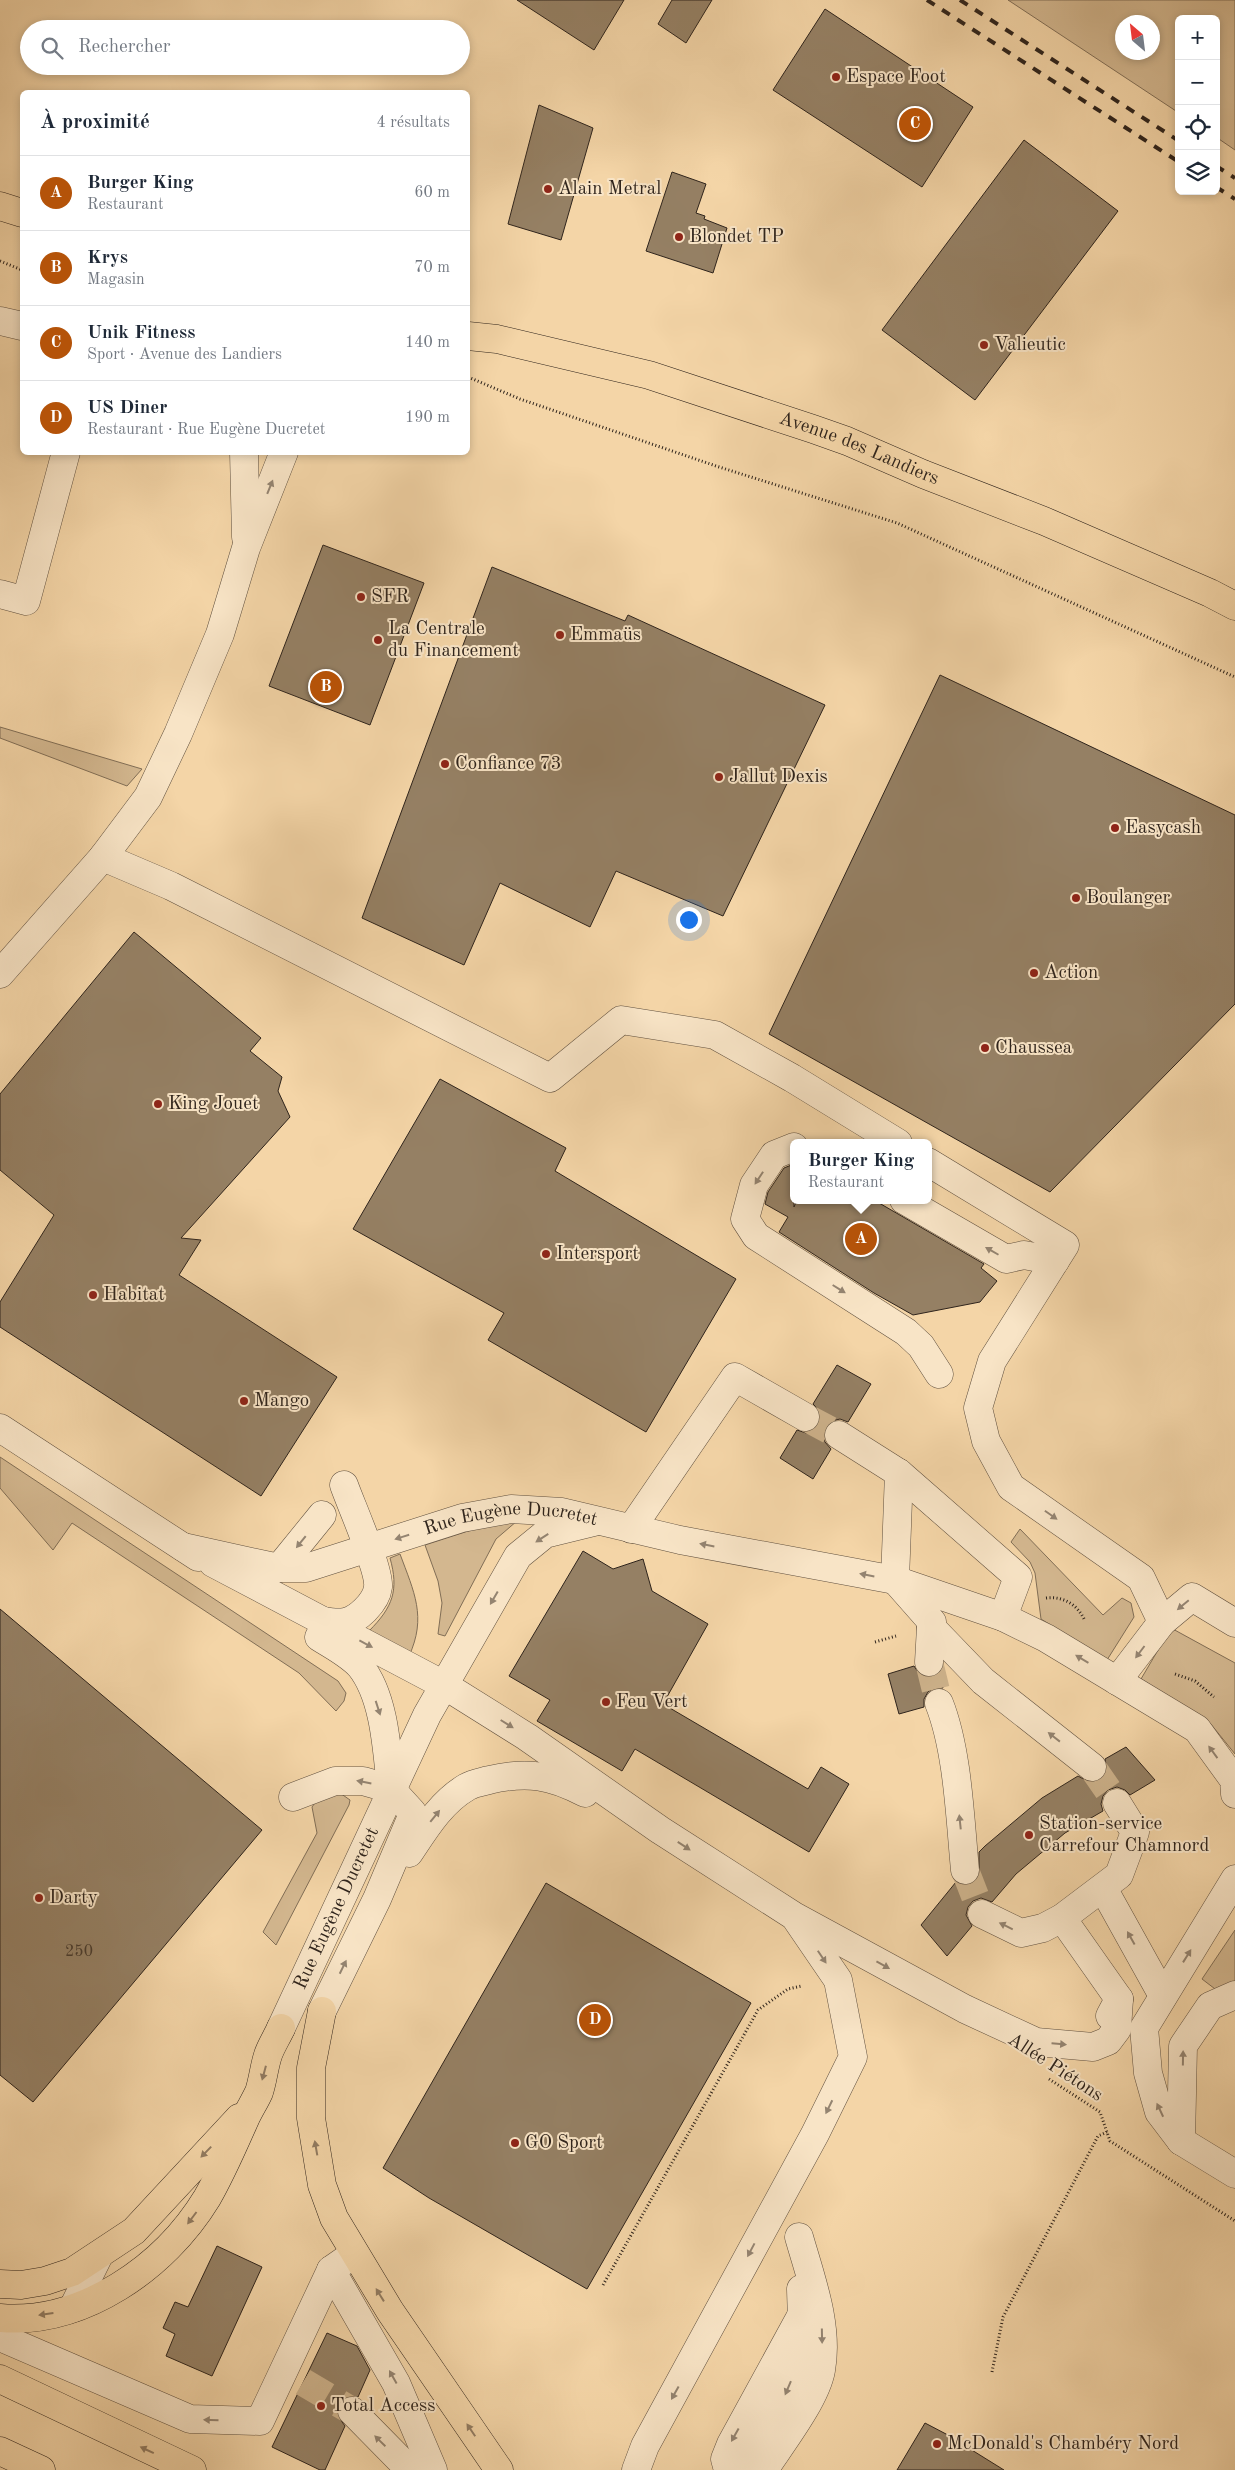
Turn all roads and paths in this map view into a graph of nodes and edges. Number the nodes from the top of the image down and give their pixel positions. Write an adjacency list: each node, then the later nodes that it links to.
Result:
1 (0, 206): 2 (main road)
2 (20, 212)
3 (0, 261): 4 (path)
4 (20, 269)
5 (0, 321): 6 (street)
6 (20, 326)
7 (470, 336): 14 (main road, Avenue des Landiers)
8 (470, 378): 15 (path)
9 (65, 455): 13 (street)
10 (244, 455): 12 (street)
11 (283, 455): 12 (street, one-way to 11)
12 (246, 548): 16 (street)
13 (0, 594)
14 (1235, 606)
15 (1235, 677)
16 (103, 857): 17 (street); 18 (street)
17 (0, 974)
18 (891, 1139)
19 (790, 1149): 23 (street, one-way to 23)
20 (932, 1164): 22 (street)
21 (911, 1204): 22 (street, one-way to 21)
22 (1055, 1261): 38 (street, one-way to 38)
23 (939, 1374)
24 (805, 1416): 31 (street)
25 (0, 1428): 32 (street, Rue Eugène Ducretet)
26 (839, 1436): 27 (street)
27 (899, 1473): 35 (street); 36 (street)
28 (344, 1485): 33 (street)
29 (322, 1515): 34 (street, one-way to 34)
30 (603, 1520): 31 (street); 33 (street, Rue Eugène Ducretet, one-way to 33); 43 (street, Rue Eugène Ducretet, one-way to 43)
31 (631, 1529): 35 (street, one-way to 31)
32 (183, 1547): 34 (street, Rue Eugène Ducretet); 37 (street, Rue Eugène Ducretet); 46 (street, Rue Eugène Ducretet, one-way to 46)
33 (367, 1548): 34 (street, Rue Eugène Ducretet); 37 (street)
34 (279, 1568)
35 (895, 1580): 36 (street); 40 (street)
36 (1004, 1617): 42 (street, one-way to 36)
37 (323, 1621): 43 (street, Rue Eugène Ducretet, one-way to 43)
38 (1162, 1622): 39 (street, one-way to 38); 42 (street, one-way to 42)
39 (1235, 1623)
40 (931, 1627): 41 (street); 45 (street, one-way to 40)
41 (929, 1662)
42 (1117, 1681): 47 (street, one-way to 42)
43 (444, 1685): 46 (street, Rue Eugène Ducretet); 50 (street, Rue Eugène Ducretet, one-way to 50)
44 (939, 1703): 51 (street, one-way to 44)
45 (1092, 1767)
46 (391, 1789): 48 (street, one-way to 48); 54 (street, Rue Eugène Ducretet); 62 (street, Rue Eugène Ducretet)
47 (1235, 1794)
48 (293, 1797)
49 (1117, 1802): 53 (street)
50 (660, 1830): 54 (street, Rue Eugène Ducretet, one-way to 50); 56 (street, Rue Eugène Ducretet, one-way to 56)
51 (965, 1870)
52 (1235, 1879): 60 (street, one-way to 52)
53 (1103, 1888): 57 (street); 60 (street, one-way to 53)
54 (377, 1899): 61 (street, Rue Eugène Ducretet, one-way to 54)
55 (982, 1914): 57 (street, one-way to 55)
56 (794, 1916): 57 (street, Rue Eugène Ducretet, one-way to 57); 58 (street, one-way to 58)
57 (1062, 1918)
58 (838, 1980): 73 (path); 87 (street, one-way to 87)
59 (1235, 1995): 66 (street, one-way to 59)
60 (1163, 1996): 66 (street, one-way to 60)
61 (322, 2010): 69 (main road, one-way to 61)
62 (281, 2028): 64 (main road, one-way to 64)
63 (1042, 2074): 65 (path, Allée Piétons)
64 (252, 2104): 70 (main road, one-way to 70); 74 (main road, one-way to 74)
65 (1107, 2132): 68 (path, Allée Piétons); 78 (path)
66 (1181, 2141): 67 (street)
67 (1235, 2174)
68 (1235, 2221)
69 (354, 2254): 71 (street); 86 (main road, one-way to 69)
70 (99, 2255): 72 (main road); 74 (street)
71 (331, 2270): 77 (street, one-way to 77); 85 (street, one-way to 71)
72 (0, 2284)
73 (603, 2285)
74 (73, 2308): 76 (main road, one-way to 76)
75 (801, 2316): 88 (street, one-way to 88); 89 (street, one-way to 89); 90 (street, one-way to 90)
76 (0, 2318)
77 (0, 2337)
78 (992, 2372)
79 (0, 2379): 83 (main road, one-way to 79)
80 (352, 2411): 84 (street, one-way to 80)
81 (0, 2451): 82 (main road)
82 (41, 2470)
83 (192, 2470)
84 (410, 2470)
85 (433, 2470)
86 (499, 2470)
87 (636, 2470)
88 (728, 2470)
89 (742, 2470)
90 (764, 2470)

